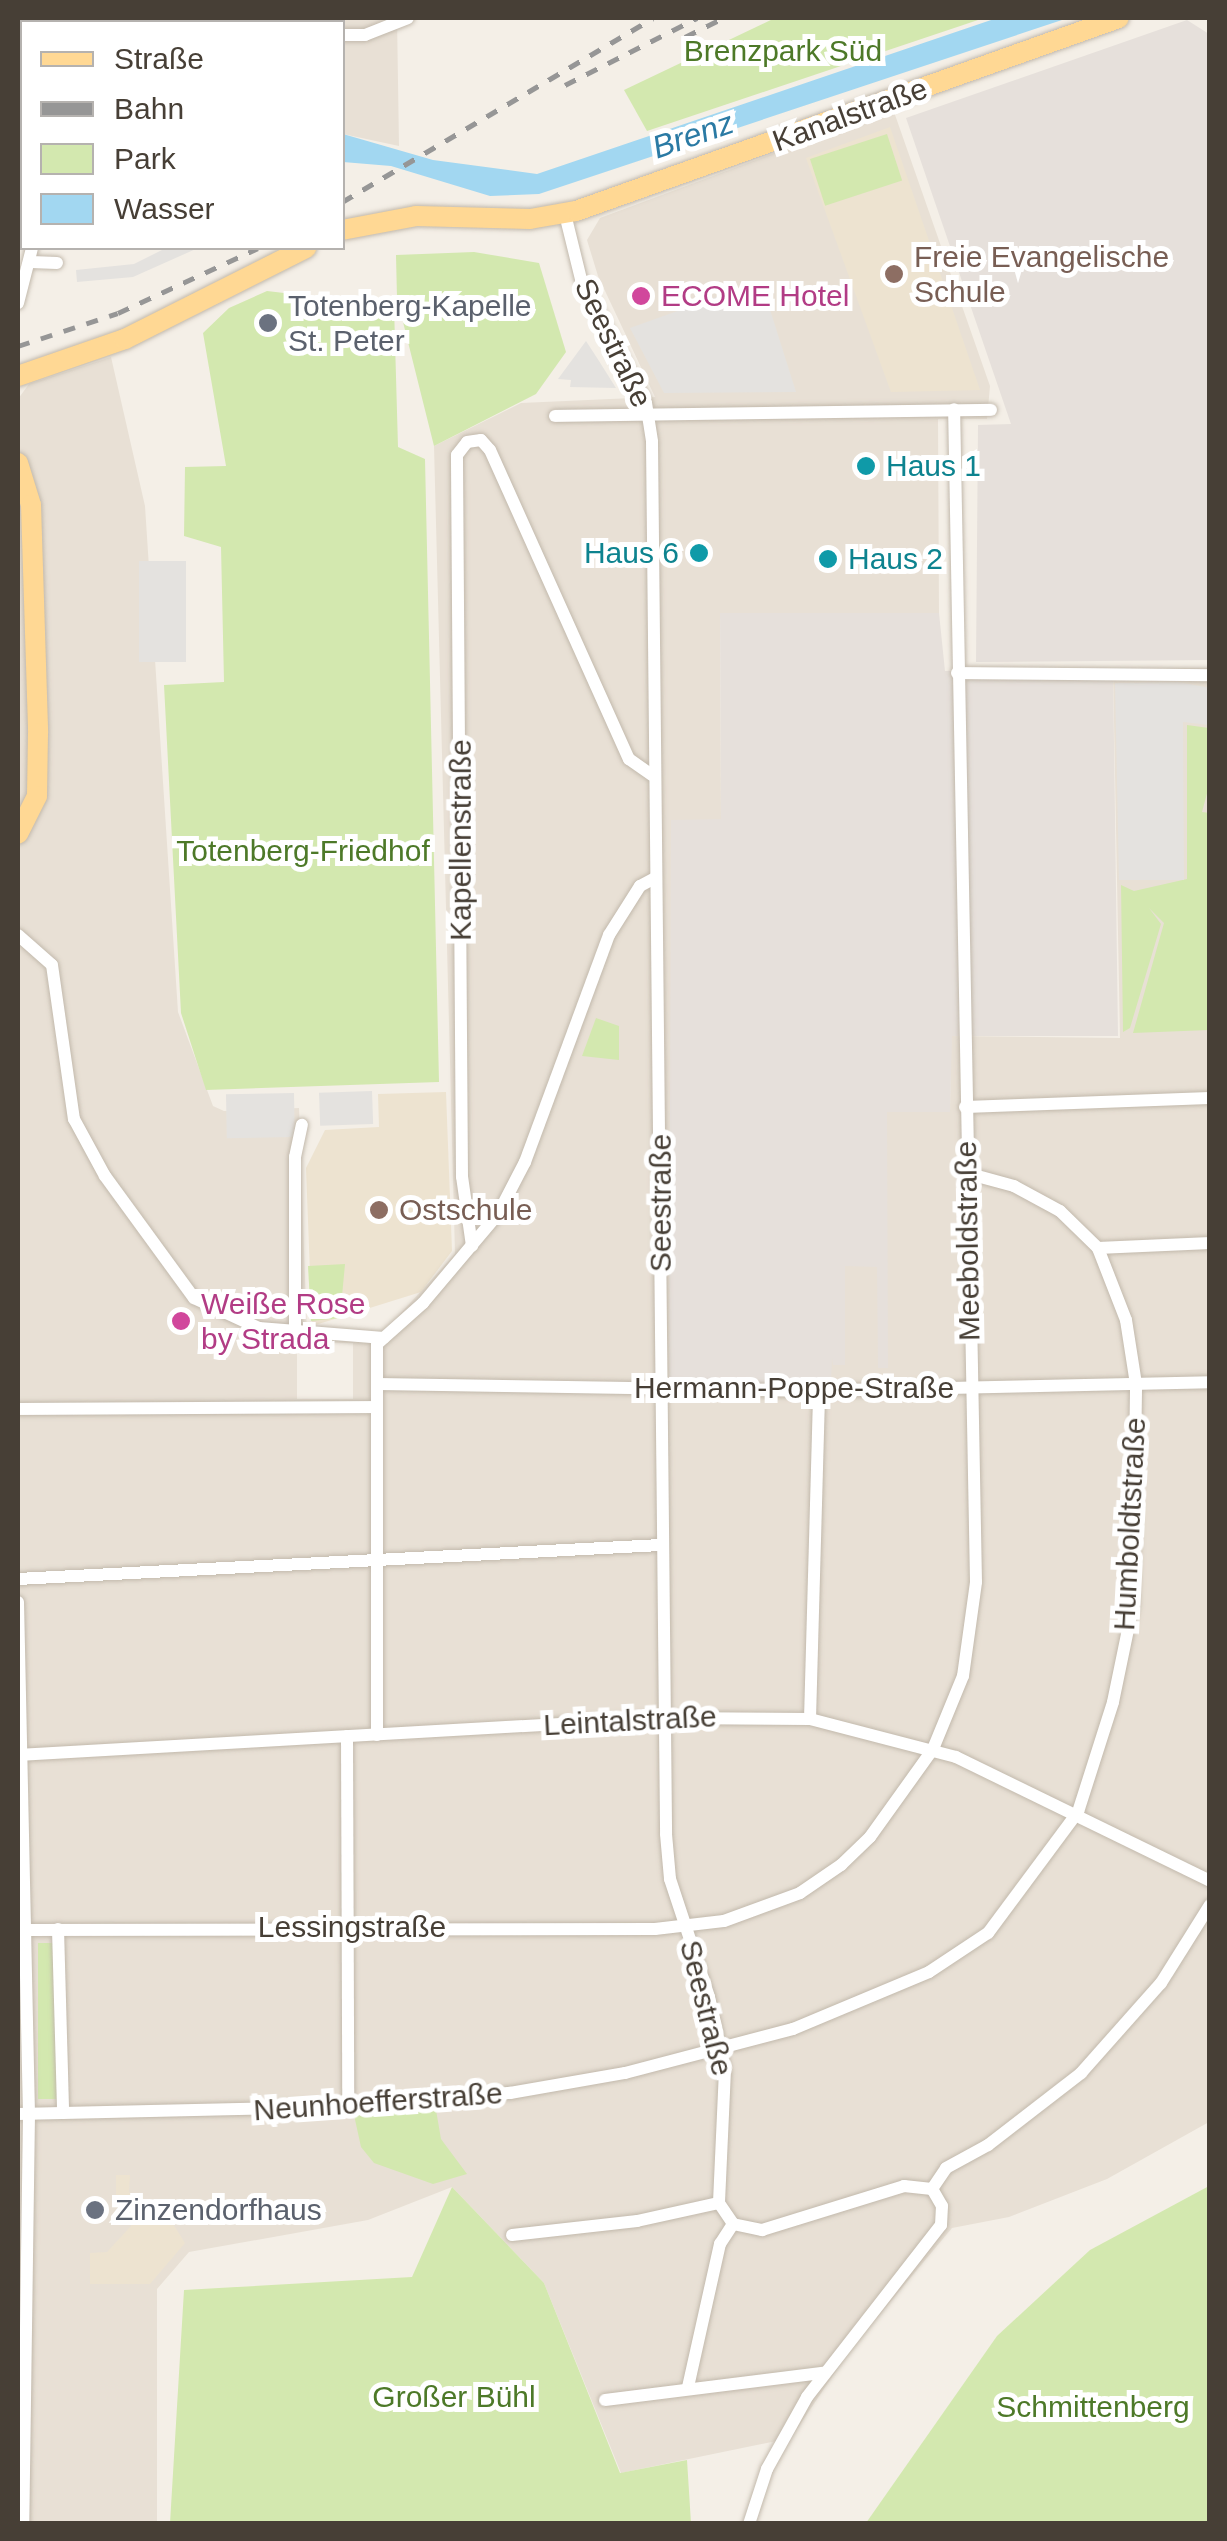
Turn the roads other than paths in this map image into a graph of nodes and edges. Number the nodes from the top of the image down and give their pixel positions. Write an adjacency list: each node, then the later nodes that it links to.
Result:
1 (1119, 18): 4 (main road, Kanalstraße)
2 (401, 21): 3 (street)
3 (345, 34)
4 (564, 214): 5 (main road, Kanalstraße); 13 (street, Seestraße)
5 (345, 229)
6 (302, 250): 10 (main road)
7 (32, 255): 8 (street); 9 (street)
8 (57, 262)
9 (18, 303)
10 (18, 376)
11 (954, 409): 12 (street); 13 (street); 18 (street, Meeboldstraße)
12 (991, 410)
13 (649, 413): 14 (street); 20 (street, Seestraße)
14 (555, 416)
15 (18, 463): 17 (main road)
16 (18, 506): 17 (main road)
17 (24, 528): 21 (main road)
18 (957, 673): 19 (street); 25 (street, Meeboldstraße)
19 (1210, 675)
20 (652, 776): 22 (street, Seestraße); 29 (street, Kapellenstraße)
21 (18, 834)
22 (655, 878): 29 (street); 36 (street, Seestraße)
23 (18, 936): 31 (street)
24 (1210, 1098): 25 (street)
25 (965, 1107): 27 (street, Meeboldstraße)
26 (302, 1126): 31 (street)
27 (966, 1173): 30 (street, Humboldtstraße); 37 (street, Meeboldstraße)
28 (1210, 1243): 30 (street)
29 (472, 1246): 32 (street)
30 (1098, 1248): 35 (street, Humboldtstraße)
31 (294, 1328): 32 (street)
32 (384, 1338): 34 (street)
33 (1210, 1382): 35 (street, Hermann-Poppe-Straße)
34 (378, 1384): 36 (street, Hermann-Poppe-Straße); 39 (street)
35 (1136, 1384): 37 (street, Hermann-Poppe-Straße); 51 (street, Humboldtstraße)
36 (662, 1388): 38 (street, Hermann-Poppe-Straße); 41 (street, Seestraße)
37 (971, 1388): 38 (street, Hermann-Poppe-Straße); 49 (street, Meeboldstraße)
38 (820, 1391): 46 (street)
39 (377, 1406): 40 (street); 42 (street)
40 (18, 1409)
41 (662, 1545): 42 (street); 45 (street, Seestraße)
42 (377, 1556): 43 (street); 47 (street)
43 (18, 1579)
44 (18, 1602): 50 (street)
45 (664, 1718): 46 (street, Leintalstraße); 47 (street, Leintalstraße); 54 (street, Seestraße)
46 (810, 1719): 49 (street, Leintalstraße)
47 (377, 1735): 48 (street, Leintalstraße)
48 (347, 1736): 50 (street, Leintalstraße); 55 (street)
49 (933, 1749): 51 (street, Leintalstraße); 54 (street, Meeboldstraße)
50 (20, 1754): 57 (street)
51 (1078, 1812): 52 (street, Leintalstraße); 58 (street, Humboldtstraße)
52 (1210, 1881)
53 (1210, 1905): 62 (street)
54 (686, 1925): 55 (street, Lessingstraße); 58 (street, Seestraße)
55 (348, 1926): 56 (street, Lessingstraße); 59 (street)
56 (58, 1929): 57 (street, Lessingstraße); 60 (street)
57 (22, 1930): 61 (street)
58 (722, 2050): 59 (street, Neunhoefferstraße); 63 (street, Seestraße)
59 (348, 2106): 60 (street, Neunhoefferstraße)
60 (62, 2113): 61 (street, Neunhoefferstraße)
61 (23, 2114): 69 (street)
62 (932, 2189): 64 (street); 66 (street)
63 (719, 2203): 64 (street); 65 (street)
64 (733, 2224): 67 (street)
65 (512, 2235)
66 (823, 2373): 67 (street); 71 (street)
67 (688, 2387): 68 (street)
68 (604, 2400)
69 (22, 2428): 70 (street)
70 (23, 2524)
71 (749, 2524)

